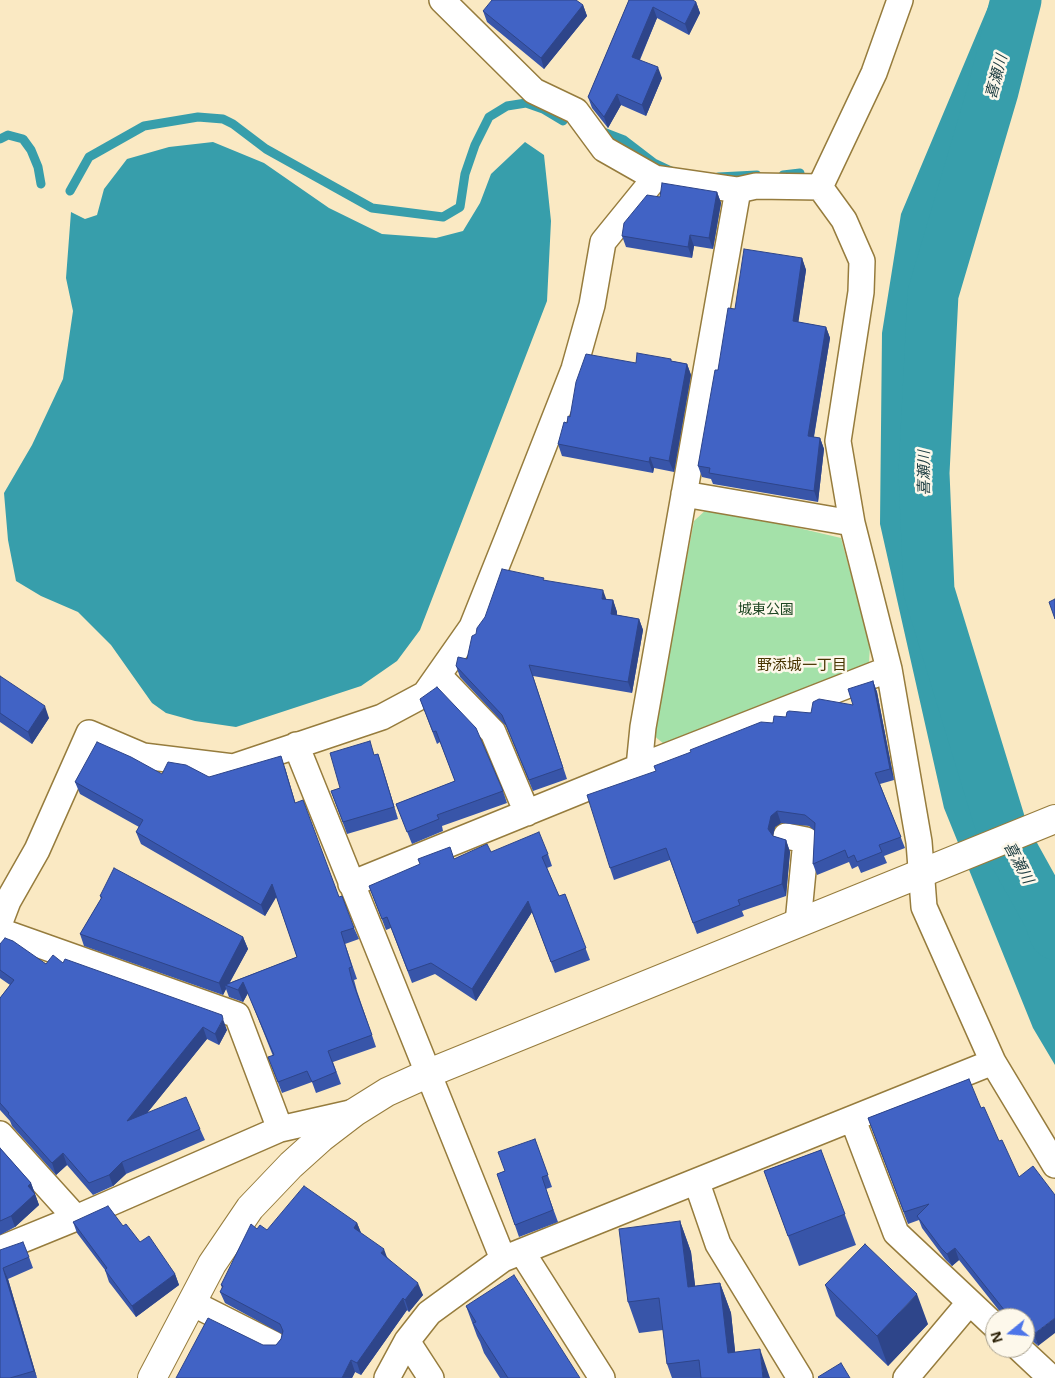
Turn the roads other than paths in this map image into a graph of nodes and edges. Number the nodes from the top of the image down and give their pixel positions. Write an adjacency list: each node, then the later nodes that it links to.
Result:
1 (442, 0): 3 (street)
2 (900, 0): 4 (street)
3 (655, 178): 5 (street); 9 (street)
4 (820, 187): 5 (street); 7 (street)
5 (738, 190): 6 (street)
6 (684, 494): 7 (street); 11 (street)
7 (852, 522): 8 (street)
8 (889, 669): 11 (street); 15 (street)
9 (438, 676): 10 (street); 12 (street)
10 (296, 745): 16 (street); 17 (street)
11 (639, 767): 12 (street)
12 (527, 813): 16 (street)
13 (1052, 820): 15 (street)
14 (786, 836): 18 (street)
15 (932, 869): 18 (street); 20 (street)
16 (351, 884): 21 (street)
17 (0, 922)
18 (798, 923): 21 (street)
19 (0, 931): 24 (street)
20 (994, 1062): 23 (street); 26 (street)
21 (429, 1073): 22 (street); 30 (street)
22 (355, 1112): 24 (street); 32 (street)
23 (852, 1120): 27 (street); 31 (street)
24 (280, 1129): 28 (street)
25 (0, 1134): 28 (street)
26 (1055, 1165)
27 (697, 1183): 30 (street); 42 (street)
28 (76, 1218): 29 (street)
29 (0, 1249)
30 (512, 1255): 34 (street); 41 (street)
31 (969, 1302): 33 (street); 43 (street)
32 (192, 1303): 35 (street); 38 (street)
33 (985, 1317)
34 (407, 1341): 39 (street); 40 (street)
35 (273, 1344)
36 (1024, 1358): 44 (street)
37 (1030, 1358): 45 (street)
38 (152, 1378)
39 (387, 1378)
40 (431, 1378)
41 (602, 1378)
42 (800, 1378)
43 (906, 1378)
44 (1034, 1378)
45 (1051, 1378)

